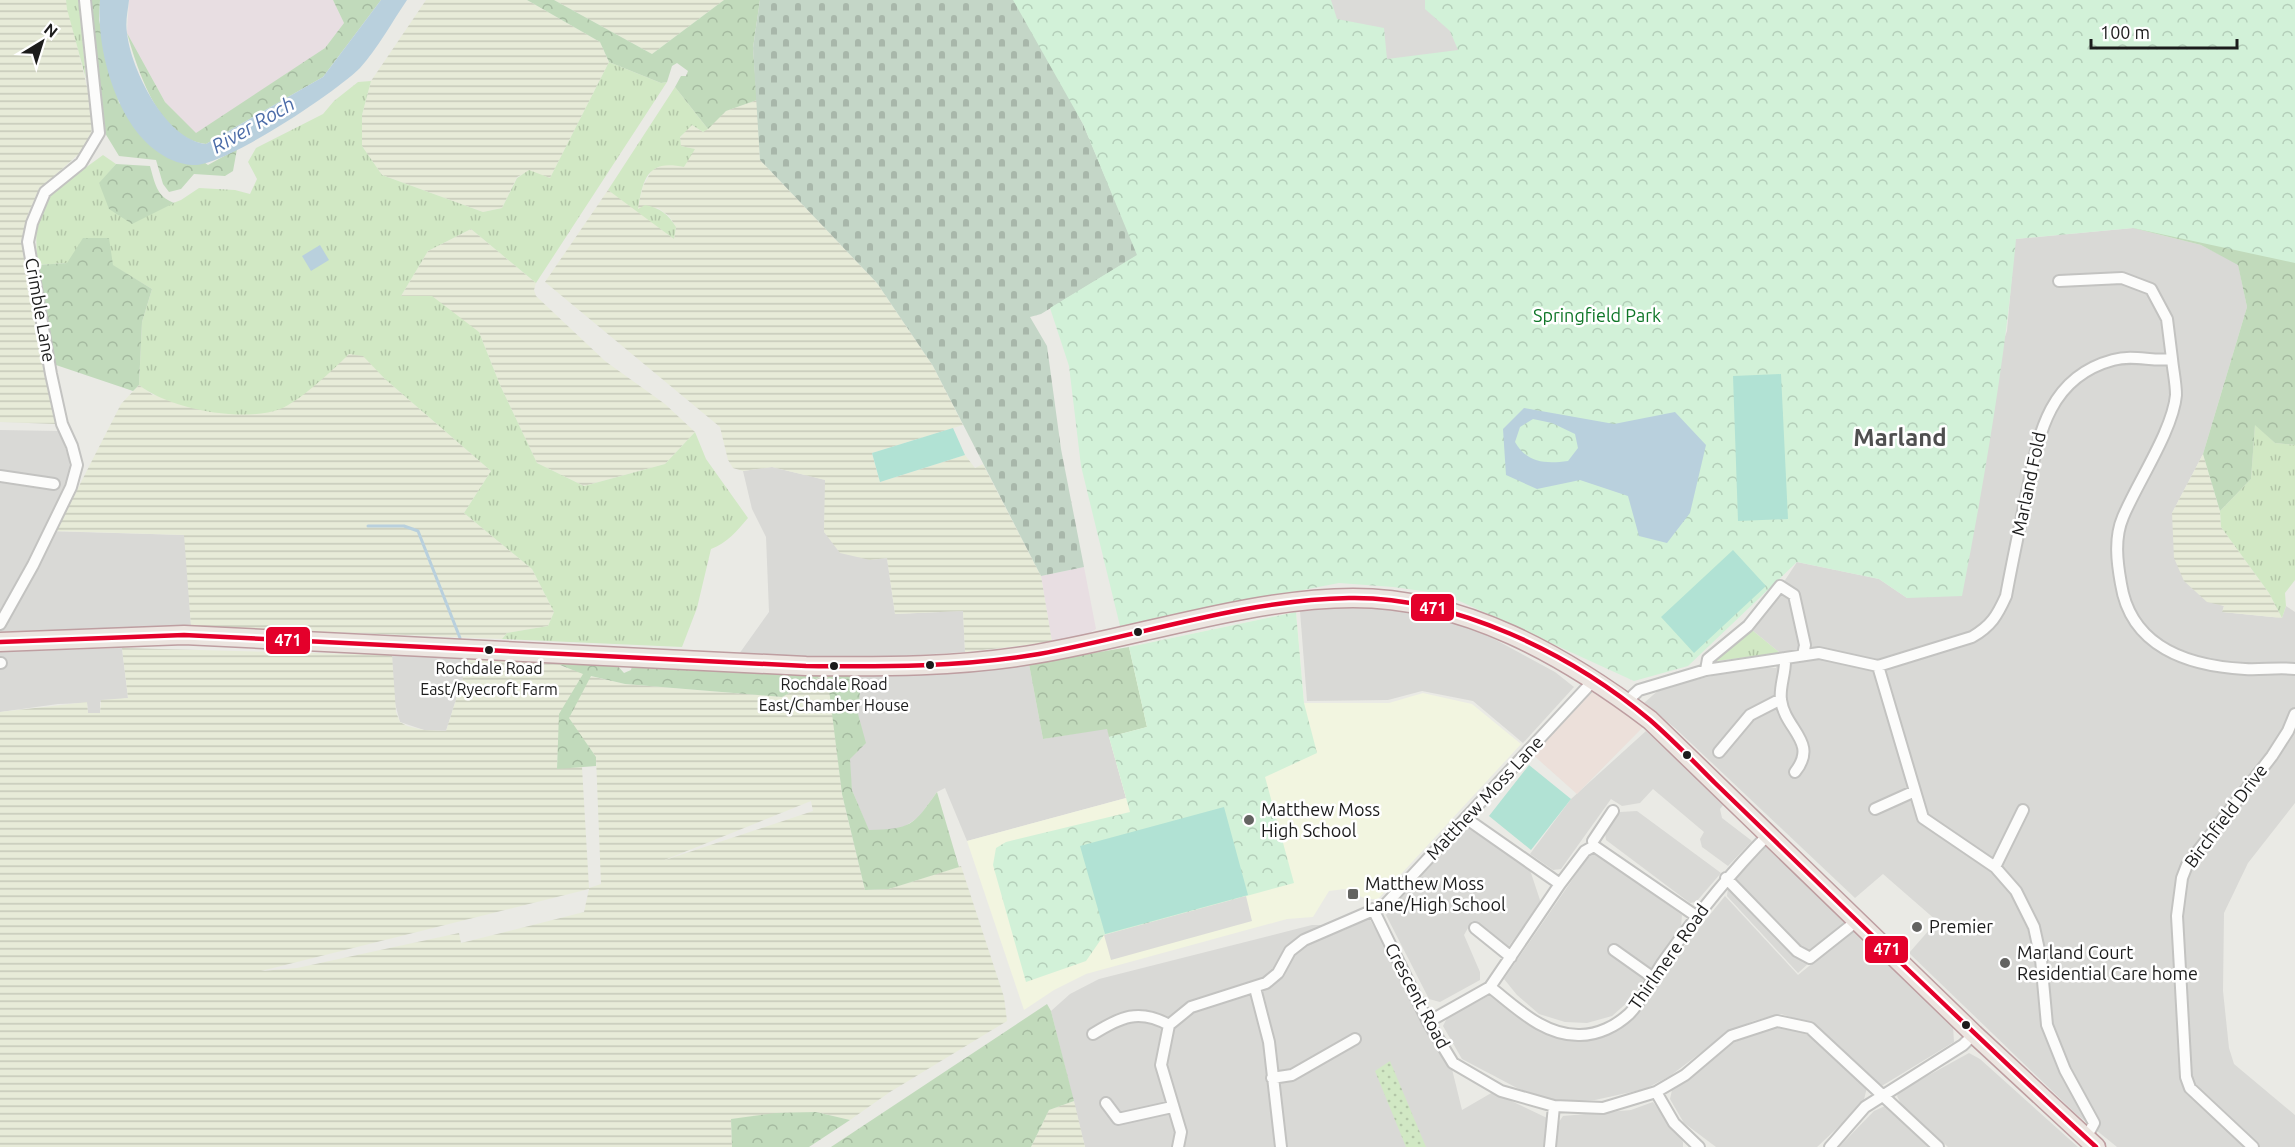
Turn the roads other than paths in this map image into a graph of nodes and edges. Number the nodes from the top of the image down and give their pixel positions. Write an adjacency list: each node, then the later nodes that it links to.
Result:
1 (85, 0): 6 (street, Crimble Lane)
2 (2059, 281): 3 (street)
3 (2172, 359): 10 (street, Marland Fold); 11 (street)
4 (0, 476): 5 (street)
5 (54, 484)
6 (0, 624)
7 (0, 642): 13 (highway)
8 (1803, 655): 9 (street, Marland Fold); 10 (street, Marland Fold); 12 (street)
9 (1785, 658): 12 (street, Marland Fold); 14 (street)
10 (1878, 666): 19 (street)
11 (2295, 669)
12 (1706, 670): 15 (street, Marland Fold)
13 (1593, 681): 15 (highway); 23 (street, Matthew Moss Lane)
14 (1781, 699): 17 (street); 18 (street)
15 (1626, 702): 24 (highway)
16 (2295, 714): 56 (street, Birchfield Drive)
17 (1719, 752)
18 (1801, 768)
19 (1915, 791): 20 (street); 26 (street)
20 (1875, 809)
21 (2023, 810): 26 (street)
22 (1613, 811): 25 (street)
23 (1467, 819): 28 (street); 29 (street, Matthew Moss Lane)
24 (1768, 835): 27 (street, Thirlmere Road); 31 (highway)
25 (1594, 846): 28 (street); 30 (street)
26 (1995, 867): 49 (street)
27 (1726, 878): 30 (street, Thirlmere Road); 31 (street)
28 (1560, 885): 34 (street)
29 (1373, 909): 37 (street, Matthew Moss Lane); 38 (street, Crescent Road)
30 (1696, 916): 35 (street, Thirlmere Road)
31 (1858, 920): 41 (highway)
32 (1475, 928): 34 (street)
33 (1614, 950): 35 (street)
34 (1511, 957): 36 (street)
35 (1652, 976): 36 (street, Thirlmere Road)
36 (1490, 987): 38 (street)
37 (1256, 988): 39 (street); 43 (street)
38 (1428, 1022): 47 (street, Crescent Road)
39 (1169, 1025): 40 (street); 48 (street)
40 (1093, 1034)
41 (1974, 1034): 45 (street); 49 (highway)
42 (1355, 1039): 43 (street)
43 (1272, 1078): 51 (street)
44 (1656, 1092): 45 (street, Crescent Road); 47 (street, Crescent Road); 53 (street)
45 (1881, 1095): 54 (street); 55 (street, Crescent Road)
46 (1106, 1103): 48 (street)
47 (1554, 1106): 52 (street)
48 (1172, 1107): 50 (street)
49 (2091, 1143)
50 (1178, 1147)
51 (1281, 1147)
52 (1550, 1147)
53 (1699, 1147)
54 (1830, 1147)
55 (1938, 1147)
56 (2253, 1147)

